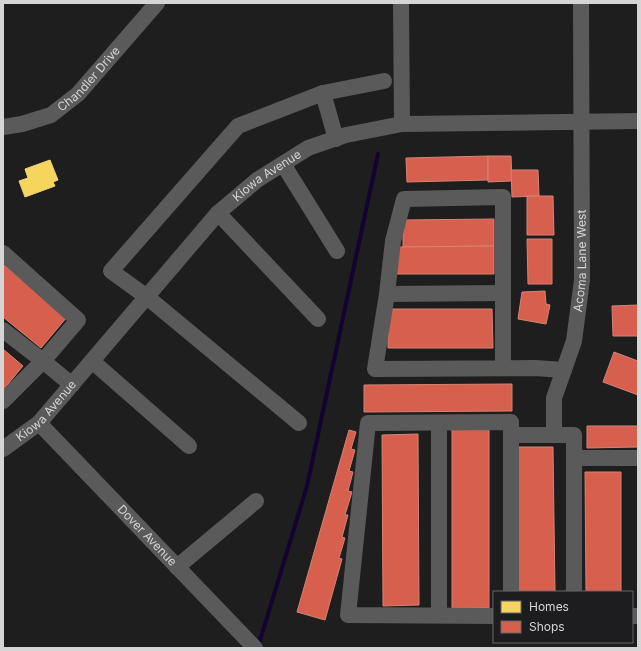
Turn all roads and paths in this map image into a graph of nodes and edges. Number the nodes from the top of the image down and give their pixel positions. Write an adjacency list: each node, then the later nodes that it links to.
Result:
1 (157, 3): 9 (street, Chandler Drive)
2 (401, 3): 8 (street)
3 (581, 3): 6 (street, Acoma Lane West)
4 (384, 81): 5 (street)
5 (323, 93): 10 (street); 17 (street)
6 (582, 121): 7 (street, Kiowa Avenue); 8 (street, Kiowa Avenue); 23 (street, Acoma Lane West)
7 (638, 121)
8 (402, 124): 10 (street, Kiowa Avenue)
9 (3, 127)
10 (336, 139): 11 (street, Kiowa Avenue)
11 (282, 164): 12 (street, Kiowa Avenue); 13 (street)
12 (218, 213): 17 (street, Kiowa Avenue); 18 (street)
13 (337, 251)
14 (3, 253): 21 (street)
15 (503, 293): 16 (street); 16 (street); 22 (street)
16 (387, 294): 22 (street)
17 (147, 297): 20 (street, Kiowa Avenue); 27 (street)
18 (318, 319)
19 (3, 330): 21 (street)
20 (92, 361): 24 (street, Kiowa Avenue); 31 (street)
21 (43, 362): 24 (street); 25 (street)
22 (503, 368): 23 (street)
23 (564, 370): 30 (street, Acoma Lane West)
24 (72, 385): 26 (street, Kiowa Avenue)
25 (3, 401)
26 (39, 423): 32 (street, Kiowa Avenue); 36 (street, Dover Avenue)
27 (299, 423)
28 (439, 423): 29 (street); 39 (street); 39 (street)
29 (512, 435): 30 (street); 37 (street)
30 (554, 435): 33 (street)
31 (189, 446)
32 (3, 450)
33 (574, 458): 34 (street); 38 (street)
34 (638, 458)
35 (256, 501): 36 (street)
36 (177, 567): 41 (street, Dover Avenue)
37 (512, 591)
38 (574, 591)
39 (439, 616): 40 (street)
40 (493, 616)
41 (255, 648)

